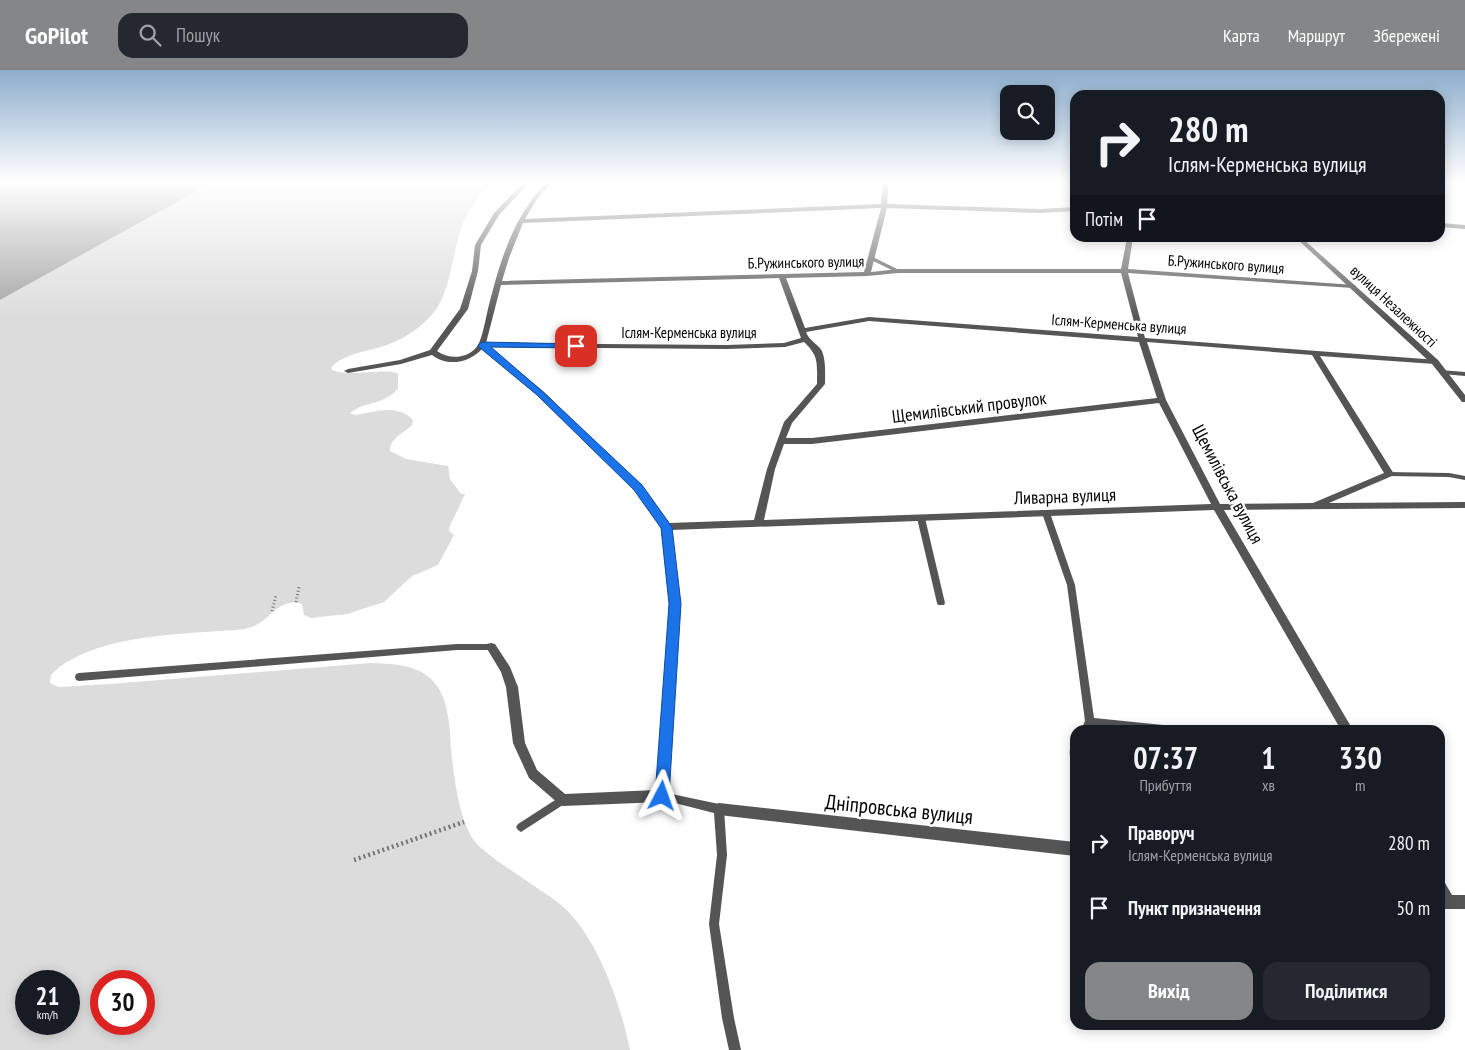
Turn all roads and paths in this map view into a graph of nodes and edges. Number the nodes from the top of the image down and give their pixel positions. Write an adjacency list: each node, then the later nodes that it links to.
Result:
1 (488, 228): 16 (street)
2 (518, 228): 11 (street)
3 (879, 228): 6 (street)
4 (1129, 242): 8 (street, Щемилівська вулиця)
5 (1303, 242): 12 (street, вулиця Незалежності)
6 (871, 258): 7 (lane); 9 (street)
7 (898, 271): 8 (street, Б.Ружинського вулиця); 9 (street, Б.Ружинського вулиця)
8 (1124, 271): 12 (street, Б.Ружинського вулиця); 14 (street, Щемилівська вулиця)
9 (867, 274): 10 (street, Б.Ружинського вулиця)
10 (782, 276): 11 (street, Б.Ружинського вулиця); 13 (street)
11 (499, 283): 15 (street)
12 (1352, 286): 18 (street, вулиця Незалежності)
13 (803, 335): 14 (street, Іслям-Керменська вулиця); 15 (street, Іслям-Керменська вулиця); 24 (street)
14 (1142, 339): 17 (street, Іслям-Керменська вулиця); 22 (street, Щемилівська вулиця)
15 (482, 345): 16 (street); 33 (street)
16 (433, 352): 19 (street)
17 (1314, 352): 18 (street, Іслям-Керменська вулиця); 25 (street)
18 (1435, 362): 20 (street, вулиця Незалежності)
19 (348, 371)
20 (1443, 372): 21 (street); 23 (street, вулиця Незалежності)
21 (1465, 374)
22 (1162, 400): 24 (street, Щемилівський провулок); 29 (street, Щемилівська вулиця)
23 (1465, 400)
24 (780, 441): 32 (street)
25 (1389, 474): 26 (lane); 28 (street)
26 (1465, 478)
27 (1465, 505): 28 (street, Ливарна вулиця)
28 (1312, 506): 29 (street, Ливарна вулиця)
29 (1217, 507): 30 (street, Ливарна вулиця); 42 (street, Щемилівська вулиця)
30 (1046, 513): 31 (street, Ливарна вулиця); 41 (lane)
31 (921, 518): 32 (street, Ливарна вулиця); 37 (lane)
32 (758, 524): 33 (street, Ливарна вулиця)
33 (666, 527): 43 (street)
34 (299, 587): 36 (path)
35 (276, 595): 38 (path)
36 (296, 602)
37 (941, 603)
38 (272, 611)
39 (490, 648): 40 (lane); 44 (street)
40 (79, 677)
41 (1087, 725)
42 (1345, 725)
43 (662, 796): 44 (street); 45 (lane)
44 (563, 800): 47 (lane)
45 (720, 809): 48 (street, Дніпровська вулиця); 52 (lane)
46 (464, 822): 49 (path)
47 (521, 827)
48 (1070, 848)
49 (354, 860)
50 (1465, 902): 51 (street)
51 (1445, 903)
52 (735, 1050)

